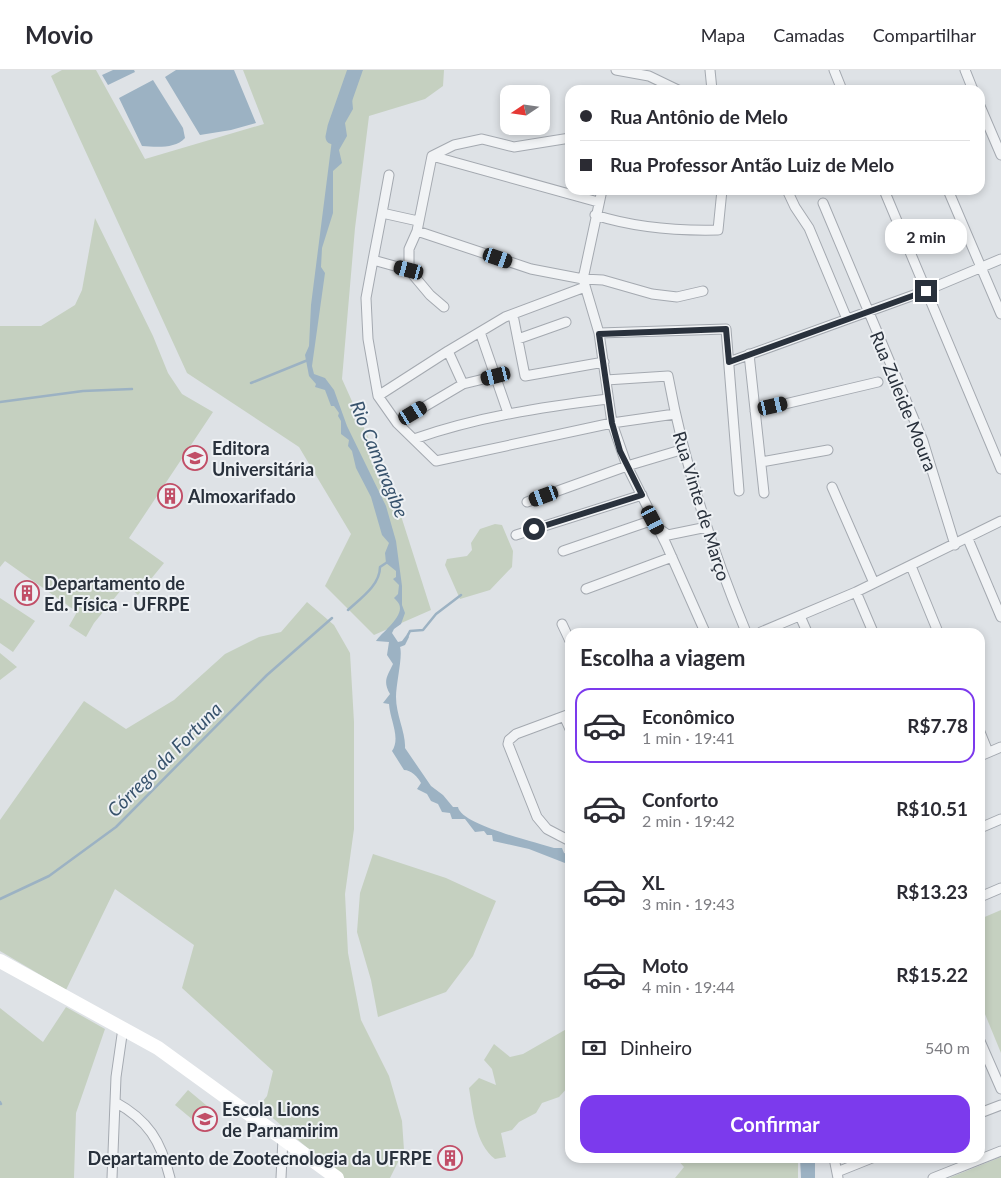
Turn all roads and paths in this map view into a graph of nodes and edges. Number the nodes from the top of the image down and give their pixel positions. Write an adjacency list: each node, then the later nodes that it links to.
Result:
1 (616, 70): 5 (street)
2 (710, 70): 6 (street)
3 (834, 70): 7 (street)
4 (965, 70): 8 (street)
5 (668, 85)
6 (708, 85)
7 (840, 85)
8 (971, 85)
9 (985, 118): 11 (street)
10 (565, 139): 12 (street)
11 (1001, 155)
12 (432, 156): 14 (street); 25 (street)
13 (389, 176): 23 (street)
14 (565, 193)
15 (573, 195): 21 (street)
16 (600, 195): 21 (street)
17 (722, 195): 24 (street)
18 (789, 195): 38 (street, Rua Zuleide Moura)
19 (886, 195): 33 (street)
20 (950, 195): 29 (street)
21 (598, 202): 24 (street)
22 (823, 203): 35 (street, Rua Zuleide Moura)
23 (382, 213): 25 (street); 27 (street)
24 (595, 215): 31 (street)
25 (418, 221): 26 (street)
26 (416, 231): 30 (street); 31 (street)
27 (373, 260): 30 (street); 51 (street)
28 (1001, 260): 29 (street)
29 (981, 268): 33 (street); 37 (street)
30 (409, 270): 34 (street)
31 (584, 283): 32 (street); 36 (street); 41 (street)
32 (703, 291)
33 (926, 291): 35 (street); 63 (street)
34 (444, 306)
35 (867, 312): 38 (street); 74 (street, Rua Zuleide Moura)
36 (513, 314): 40 (street); 42 (street)
37 (1001, 314)
38 (847, 319): 44 (street)
39 (566, 322): 42 (street)
40 (480, 332): 43 (street); 47 (street)
41 (599, 334): 45 (street); 46 (street)
42 (518, 339): 45 (street)
43 (448, 351): 50 (street); 51 (street)
44 (749, 354): 46 (street); 53 (street)
45 (604, 362): 48 (street)
46 (729, 362): 65 (street)
47 (496, 376): 50 (street); 54 (street)
48 (606, 380): 52 (street); 55 (street, Rua Vinte de Março)
49 (878, 382): 53 (street)
50 (463, 384): 56 (street)
51 (378, 396): 56 (street)
52 (608, 399): 54 (street); 57 (street)
53 (755, 411): 61 (street)
54 (508, 413): 58 (street)
55 (675, 414): 57 (street); 59 (street, Rua Vinte de Março)
56 (397, 423): 58 (street)
57 (612, 423): 58 (street); 62 (street)
58 (414, 439)
59 (684, 449): 62 (street); 71 (street, Rua Vinte de Março)
60 (828, 450): 61 (street)
61 (761, 462): 66 (street)
62 (627, 466): 67 (street); 68 (street)
63 (1001, 469)
64 (832, 487): 78 (street)
65 (739, 491)
66 (764, 493)
67 (642, 495): 69 (street); 72 (street)
68 (527, 502)
69 (653, 520): 71 (street); 75 (street); 76 (street)
70 (1001, 521): 73 (street)
71 (707, 527): 85 (street, Rua Vinte de Março)
72 (516, 535)
73 (968, 539): 74 (street); 82 (street)
74 (955, 545): 77 (street)
75 (563, 550)
76 (672, 557): 79 (street); 84 (street)
77 (911, 566): 78 (street); 89 (street)
78 (874, 583): 80 (street)
79 (586, 589)
80 (856, 592): 81 (street); 88 (street)
81 (800, 616): 86 (street); 87 (street)
82 (1001, 616)
83 (562, 624): 90 (street)
84 (702, 628)
85 (744, 628)
86 (771, 628)
87 (805, 628)
88 (872, 628)
89 (936, 628)
90 (565, 630)
91 (565, 716): 96 (street)
92 (1001, 747): 93 (street)
93 (985, 754)
94 (1001, 819): 95 (street)
95 (985, 826)
96 (565, 838)
97 (1001, 888): 98 (street)
98 (985, 895)
99 (0, 961): 100 (main road)
100 (123, 1028): 103 (street); 106 (main road)
101 (985, 1052): 102 (street)
102 (1001, 1089)
103 (115, 1102): 112 (street); 113 (street)
104 (1001, 1105): 105 (street)
105 (985, 1111)
106 (283, 1139): 114 (street); 115 (main road)
107 (1001, 1151): 108 (street)
108 (985, 1157)
109 (862, 1163): 111 (street)
110 (971, 1163): 116 (street)
111 (837, 1175)
112 (112, 1178)
113 (170, 1178)
114 (282, 1178)
115 (336, 1178)
116 (933, 1178)

